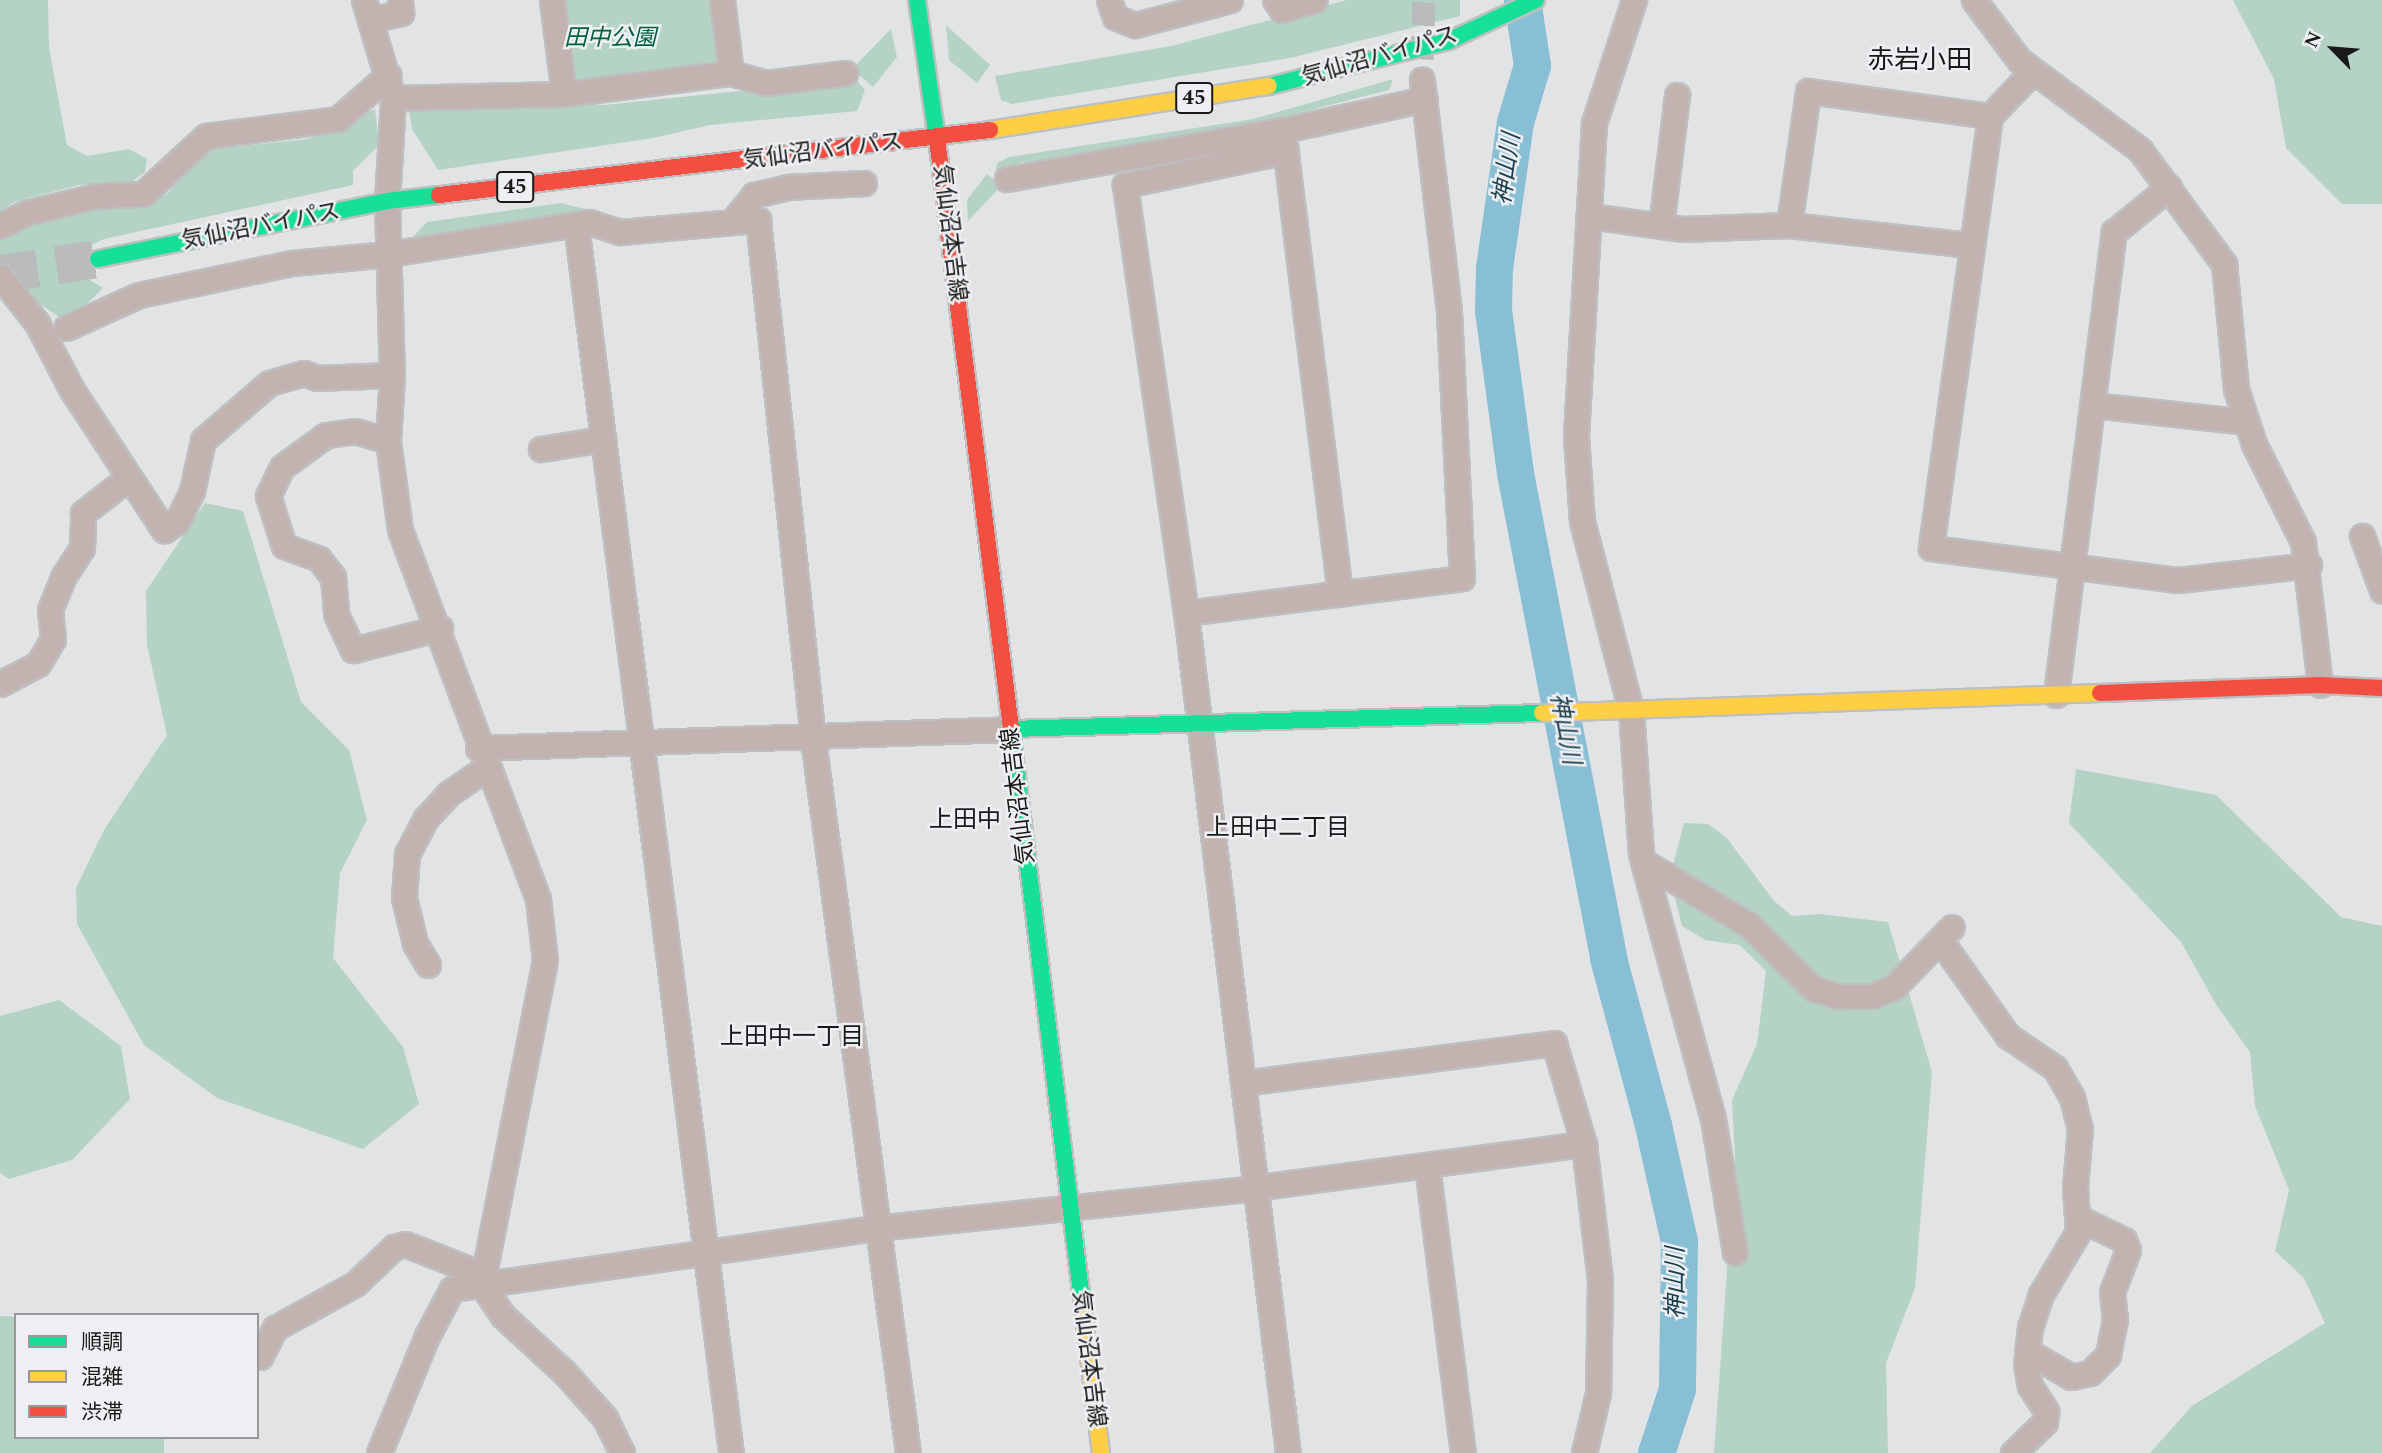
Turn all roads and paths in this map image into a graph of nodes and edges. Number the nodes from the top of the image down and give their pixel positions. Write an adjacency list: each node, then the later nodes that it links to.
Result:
1 (400, 0): 12 (street)
2 (552, 0): 17 (street)
3 (722, 0): 14 (street)
4 (917, 0): 21 (main road, 気仙沼本吉線)
5 (1109, 0): 6 (street)
6 (1230, 0)
7 (1275, 0): 8 (street)
8 (1315, 0)
9 (1536, 0): 21 (main road, 気仙沼バイパス / 45)
10 (1634, 0): 27 (street)
11 (1975, 0): 13 (street)
12 (368, 10): 16 (street)
13 (2033, 71): 20 (street); 25 (street)
14 (731, 73): 15 (street); 17 (street)
15 (845, 73)
16 (388, 75): 19 (street); 31 (street)
17 (564, 94): 19 (street)
18 (1677, 94): 32 (street)
19 (393, 98): 26 (street)
20 (1990, 116): 30 (street); 33 (street)
21 (937, 139): 26 (main road, 気仙沼バイパス / 45); 58 (main road, 気仙沼本吉線)
22 (1285, 141): 23 (street); 49 (street); 49 (street); 50 (street)
23 (1007, 179)
24 (864, 183): 28 (street)
25 (2169, 187): 39 (street); 40 (street)
26 (387, 201): 34 (street); 35 (main road, 気仙沼バイパス / 45)
27 (1590, 216): 32 (street); 56 (street)
28 (732, 222): 29 (street); 59 (street)
29 (576, 224): 34 (street); 41 (street)
30 (1789, 225): 32 (street); 33 (street)
31 (0, 226)
32 (1661, 226)
33 (1971, 245): 47 (street)
34 (389, 254): 37 (street); 38 (street)
35 (98, 258)
36 (0, 276): 44 (street)
37 (66, 328)
38 (392, 375): 42 (street); 44 (street)
39 (2093, 405): 40 (street); 47 (street)
40 (2246, 422): 46 (street)
41 (603, 439): 43 (street); 60 (street)
42 (388, 441): 51 (street); 51 (street)
43 (541, 449)
44 (129, 477): 52 (street)
45 (2362, 536): 48 (street)
46 (2309, 565): 47 (street); 54 (street)
47 (2073, 566): 55 (street)
48 (2382, 590)
49 (1340, 594): 50 (street)
50 (1186, 612): 57 (street)
51 (440, 628): 61 (street)
52 (0, 684)
53 (2381, 684): 54 (main road)
54 (2320, 685): 55 (main road)
55 (2056, 695): 56 (main road)
56 (1626, 711): 57 (main road); 62 (street)
57 (1199, 726): 58 (main road); 64 (street)
58 (1011, 729): 59 (street); 68 (main road, 気仙沼本吉線)
59 (813, 739): 60 (street); 70 (street)
60 (640, 743): 61 (street); 72 (street)
61 (482, 758): 63 (street); 73 (street)
62 (1644, 862): 69 (street); 71 (street)
63 (428, 965)
64 (1243, 1083): 65 (street); 67 (street)
65 (1584, 1144): 66 (street); 83 (street)
66 (1427, 1165): 67 (street); 82 (street)
67 (1253, 1188): 68 (street); 81 (street)
68 (1068, 1205): 70 (street); 80 (main road, 気仙沼本吉線)
69 (2077, 1218): 74 (street); 74 (street)
70 (876, 1228): 72 (street); 79 (street)
71 (1735, 1252)
72 (705, 1254): 73 (street); 78 (street)
73 (483, 1280): 75 (street); 76 (street); 77 (street)
74 (2027, 1351): 84 (street)
75 (260, 1357)
76 (379, 1453)
77 (622, 1453)
78 (731, 1453)
79 (908, 1453)
80 (1101, 1453)
81 (1288, 1453)
82 (1463, 1453)
83 (1584, 1453)
84 (2013, 1453)

